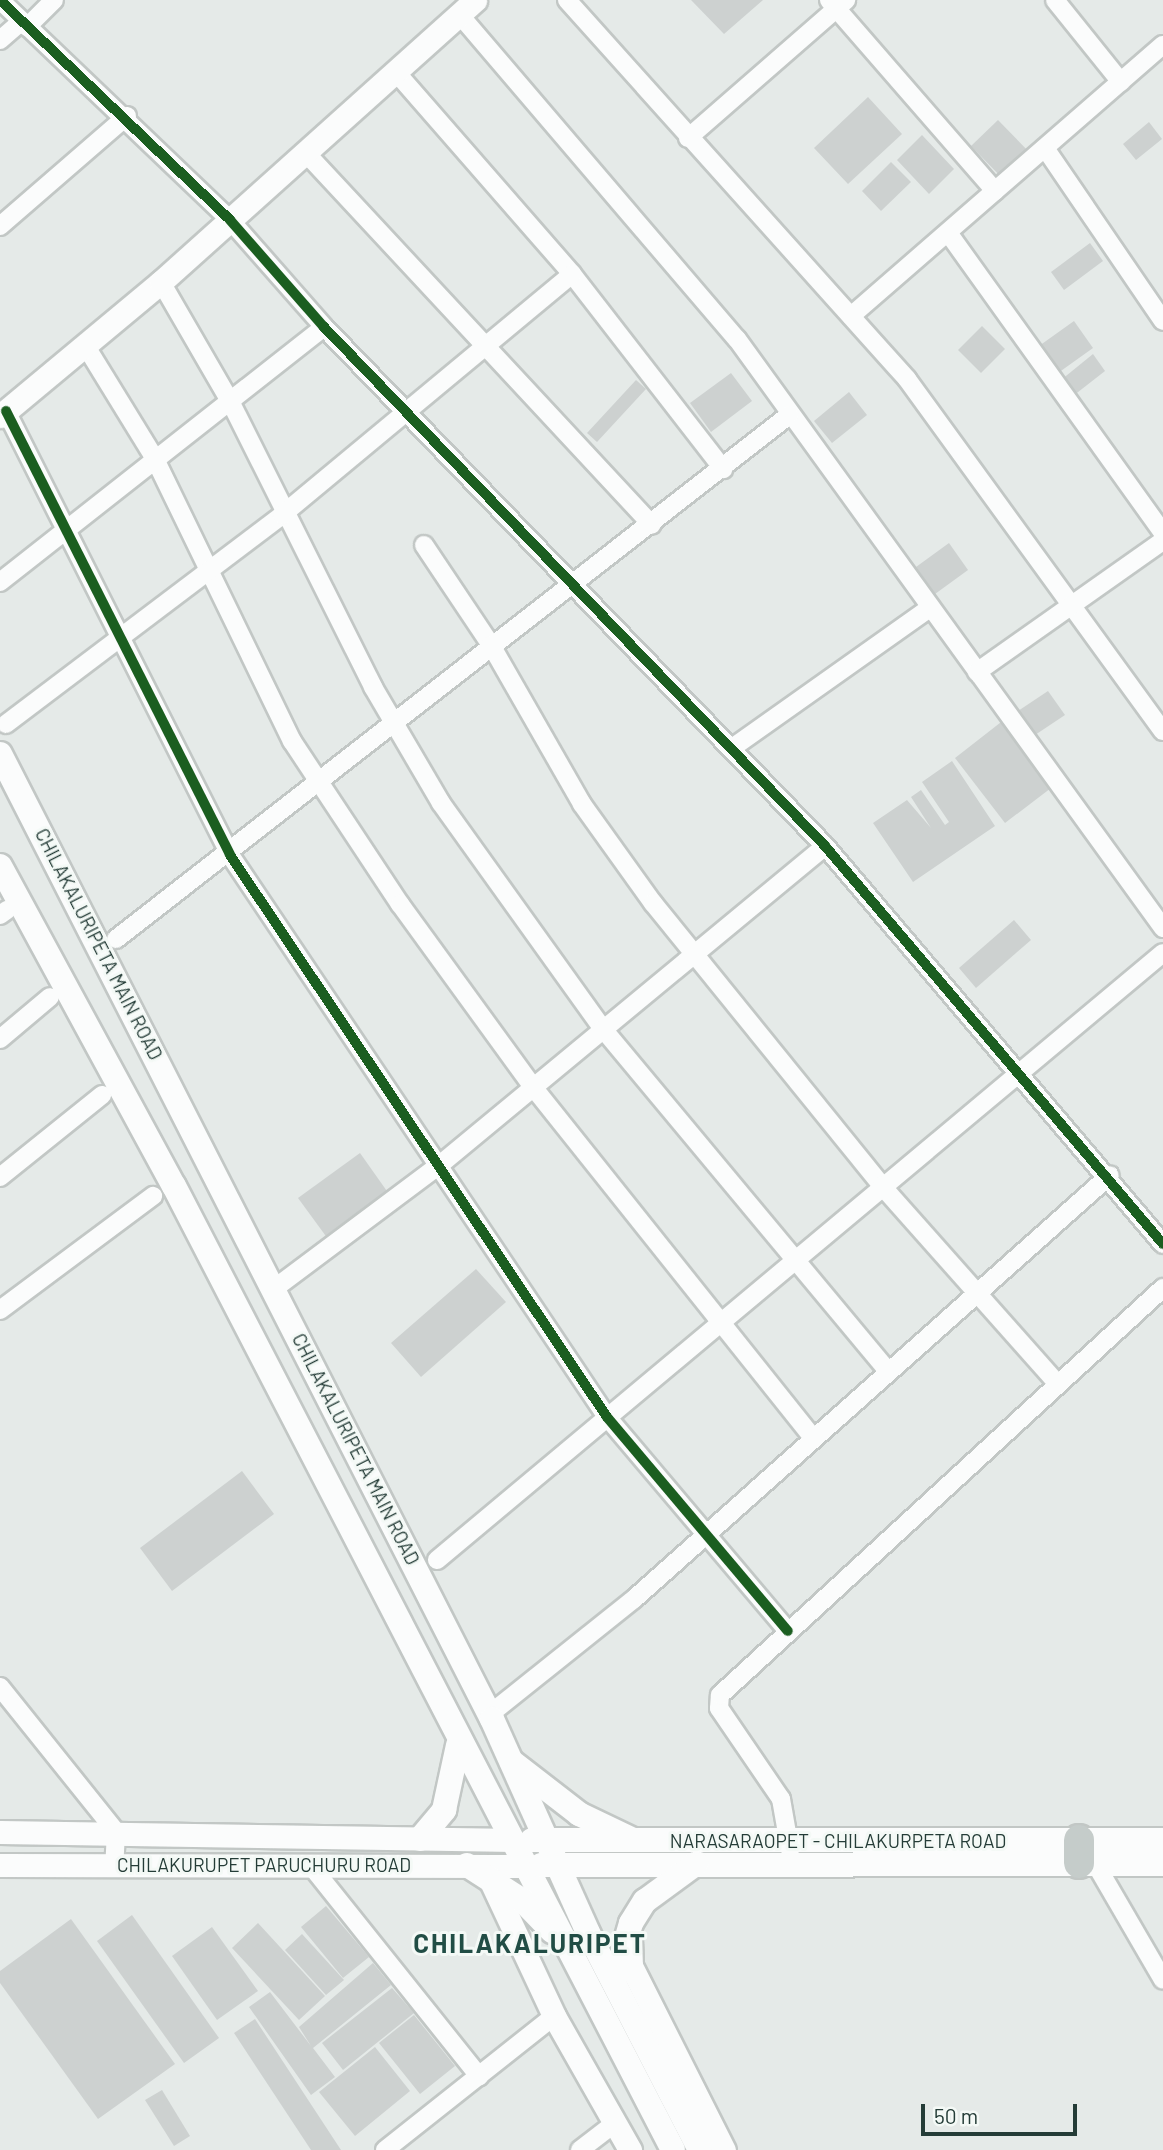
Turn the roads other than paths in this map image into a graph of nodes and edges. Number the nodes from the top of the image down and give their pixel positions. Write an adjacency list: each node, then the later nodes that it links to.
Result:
1 (54, 0): 7 (street)
2 (567, 0): 13 (street)
3 (1055, 0): 11 (street)
4 (0, 1): 7 (street)
5 (837, 3): 13 (street); 16 (street)
6 (467, 7): 10 (street); 30 (street)
7 (24, 24): 8 (street); 12 (street)
8 (0, 40)
9 (1163, 45): 11 (street)
10 (395, 71): 15 (street); 20 (street)
11 (1121, 82): 14 (street)
12 (127, 116): 17 (street); 18 (street)
13 (688, 138): 22 (street)
14 (1045, 148): 16 (street); 23 (street)
15 (305, 152): 17 (street); 26 (street)
16 (995, 191): 19 (street)
17 (230, 220): 21 (street); 24 (street)
18 (0, 226)
19 (949, 234): 22 (street); 36 (street)
20 (572, 274): 26 (street); 32 (street)
21 (161, 282): 25 (street); 27 (street)
22 (851, 316): 42 (street)
23 (1163, 321)
24 (324, 327): 27 (street); 29 (street)
25 (85, 345): 28 (street); 31 (street)
26 (490, 348): 29 (street); 34 (street)
27 (230, 401): 31 (street); 33 (street)
28 (3, 413): 35 (street)
29 (410, 413): 33 (street); 41 (street)
30 (789, 415): 32 (street); 43 (street)
31 (156, 459): 35 (street); 39 (street)
32 (723, 469): 34 (street)
33 (282, 515): 39 (street); 48 (street)
34 (652, 524): 41 (street)
35 (65, 529): 40 (street); 44 (street)
36 (1163, 533)
37 (1163, 541): 42 (street)
38 (424, 545): 45 (street)
39 (209, 570): 44 (street); 52 (street)
40 (0, 582)
41 (577, 584): 45 (street); 50 (street)
42 (1072, 603): 46 (street); 49 (street)
43 (930, 608): 46 (street); 50 (street)
44 (119, 639): 47 (street); 54 (street)
45 (491, 645): 48 (street); 59 (street)
46 (976, 673): 56 (street)
47 (6, 724)
48 (395, 728): 52 (street); 61 (street)
49 (1163, 731)
50 (732, 748): 53 (street)
51 (0, 754): 73 (main road, CHILAKALURIPETA MAIN ROAD)
52 (320, 782): 54 (street); 64 (street)
53 (825, 846): 59 (street); 63 (street)
54 (230, 855): 57 (street); 66 (street)
55 (0, 866): 87 (main road)
56 (1163, 928)
57 (116, 939)
58 (1163, 953): 63 (street)
59 (693, 955): 61 (street); 69 (street)
60 (50, 997): 62 (street)
61 (603, 1030): 64 (street); 72 (street)
62 (0, 1039)
63 (1021, 1070): 67 (street); 69 (street)
64 (534, 1087): 66 (street); 77 (street)
65 (102, 1095): 68 (street)
66 (442, 1163): 73 (street); 80 (street)
67 (1110, 1175): 71 (street); 75 (street)
68 (0, 1177)
69 (882, 1186): 72 (street); 75 (street)
70 (153, 1196): 76 (street)
71 (1163, 1244)
72 (795, 1259): 77 (street); 78 (street)
73 (275, 1288): 88 (main road, CHILAKALURIPETA MAIN ROAD)
74 (1163, 1288): 79 (street)
75 (976, 1294): 78 (street); 79 (street)
76 (0, 1310)
77 (721, 1321): 80 (street); 81 (street)
78 (886, 1368): 81 (street)
79 (1057, 1383): 84 (street)
80 (607, 1417): 82 (street); 83 (street)
81 (811, 1435): 82 (street)
82 (701, 1535): 84 (street); 86 (street)
83 (437, 1560)
84 (788, 1631): 96 (street)
85 (0, 1687): 90 (street)
86 (490, 1714)
87 (458, 1745): 91 (main road); 92 (main road)
88 (511, 1761): 93 (main road, CHILAKALURIPETA MAIN ROAD); 95 (main road)
89 (0, 1832): 90 (street, CHILAKURUPET PARUCHURU ROAD)
90 (116, 1832): 91 (street, CHILAKURUPET PARUCHURU ROAD); 102 (street)
91 (420, 1839): 92 (street, CHILAKURUPET PARUCHURU ROAD)
92 (513, 1840): 93 (main road, NARASARAOPET - CHILAKURPETA ROAD); 104 (main road)
93 (544, 1840): 95 (main road, NARASARAOPET - CHILAKURPETA ROAD); 98 (main road, CHILAKALURIPETA MAIN ROAD)
94 (1163, 1840): 97 (main road, NARASARAOPET - CHILAKURPETA ROAD)
95 (639, 1842): 96 (main road, NARASARAOPET - CHILAKURPETA ROAD)
96 (790, 1852): 97 (main road, NARASARAOPET - CHILAKURPETA ROAD); 99 (main road, NARASARAOPET - CHILAKURPETA ROAD)
97 (1084, 1855): 100 (main road, NARASARAOPET - CHILAKURPETA ROAD); 109 (street)
98 (556, 1863): 99 (main road, NARASARAOPET - CHILAKURPETA ROAD); 104 (main road, NARASARAOPET - CHILAKURPETA ROAD); 110 (main road, CHILAKALURIPETA MAIN ROAD)
99 (698, 1863): 107 (main road)
100 (1163, 1864)
101 (0, 1865): 102 (street, CHILAKURUPET PARUCHURU ROAD)
102 (114, 1865): 105 (street, CHILAKURUPET PARUCHURU ROAD)
103 (467, 1865): 104 (street, CHILAKURUPET PARUCHURU ROAD); 105 (street, CHILAKURUPET PARUCHURU ROAD); 106 (main road)
104 (528, 1866): 108 (main road)
105 (312, 1867): 112 (street)
106 (489, 1877): 108 (main road); 111 (street)
107 (629, 1928): 110 (main road); 119 (street)
108 (574, 1955): 117 (main road)
109 (1163, 1980)
110 (614, 1982): 118 (main road, CHILAKALURIPETA MAIN ROAD)
111 (554, 2016): 112 (street); 113 (street)
112 (479, 2076): 114 (street)
113 (615, 2123): 115 (street); 116 (street)
114 (385, 2150)
115 (580, 2150)
116 (630, 2150)
117 (673, 2150)
118 (700, 2150)
119 (724, 2150)

